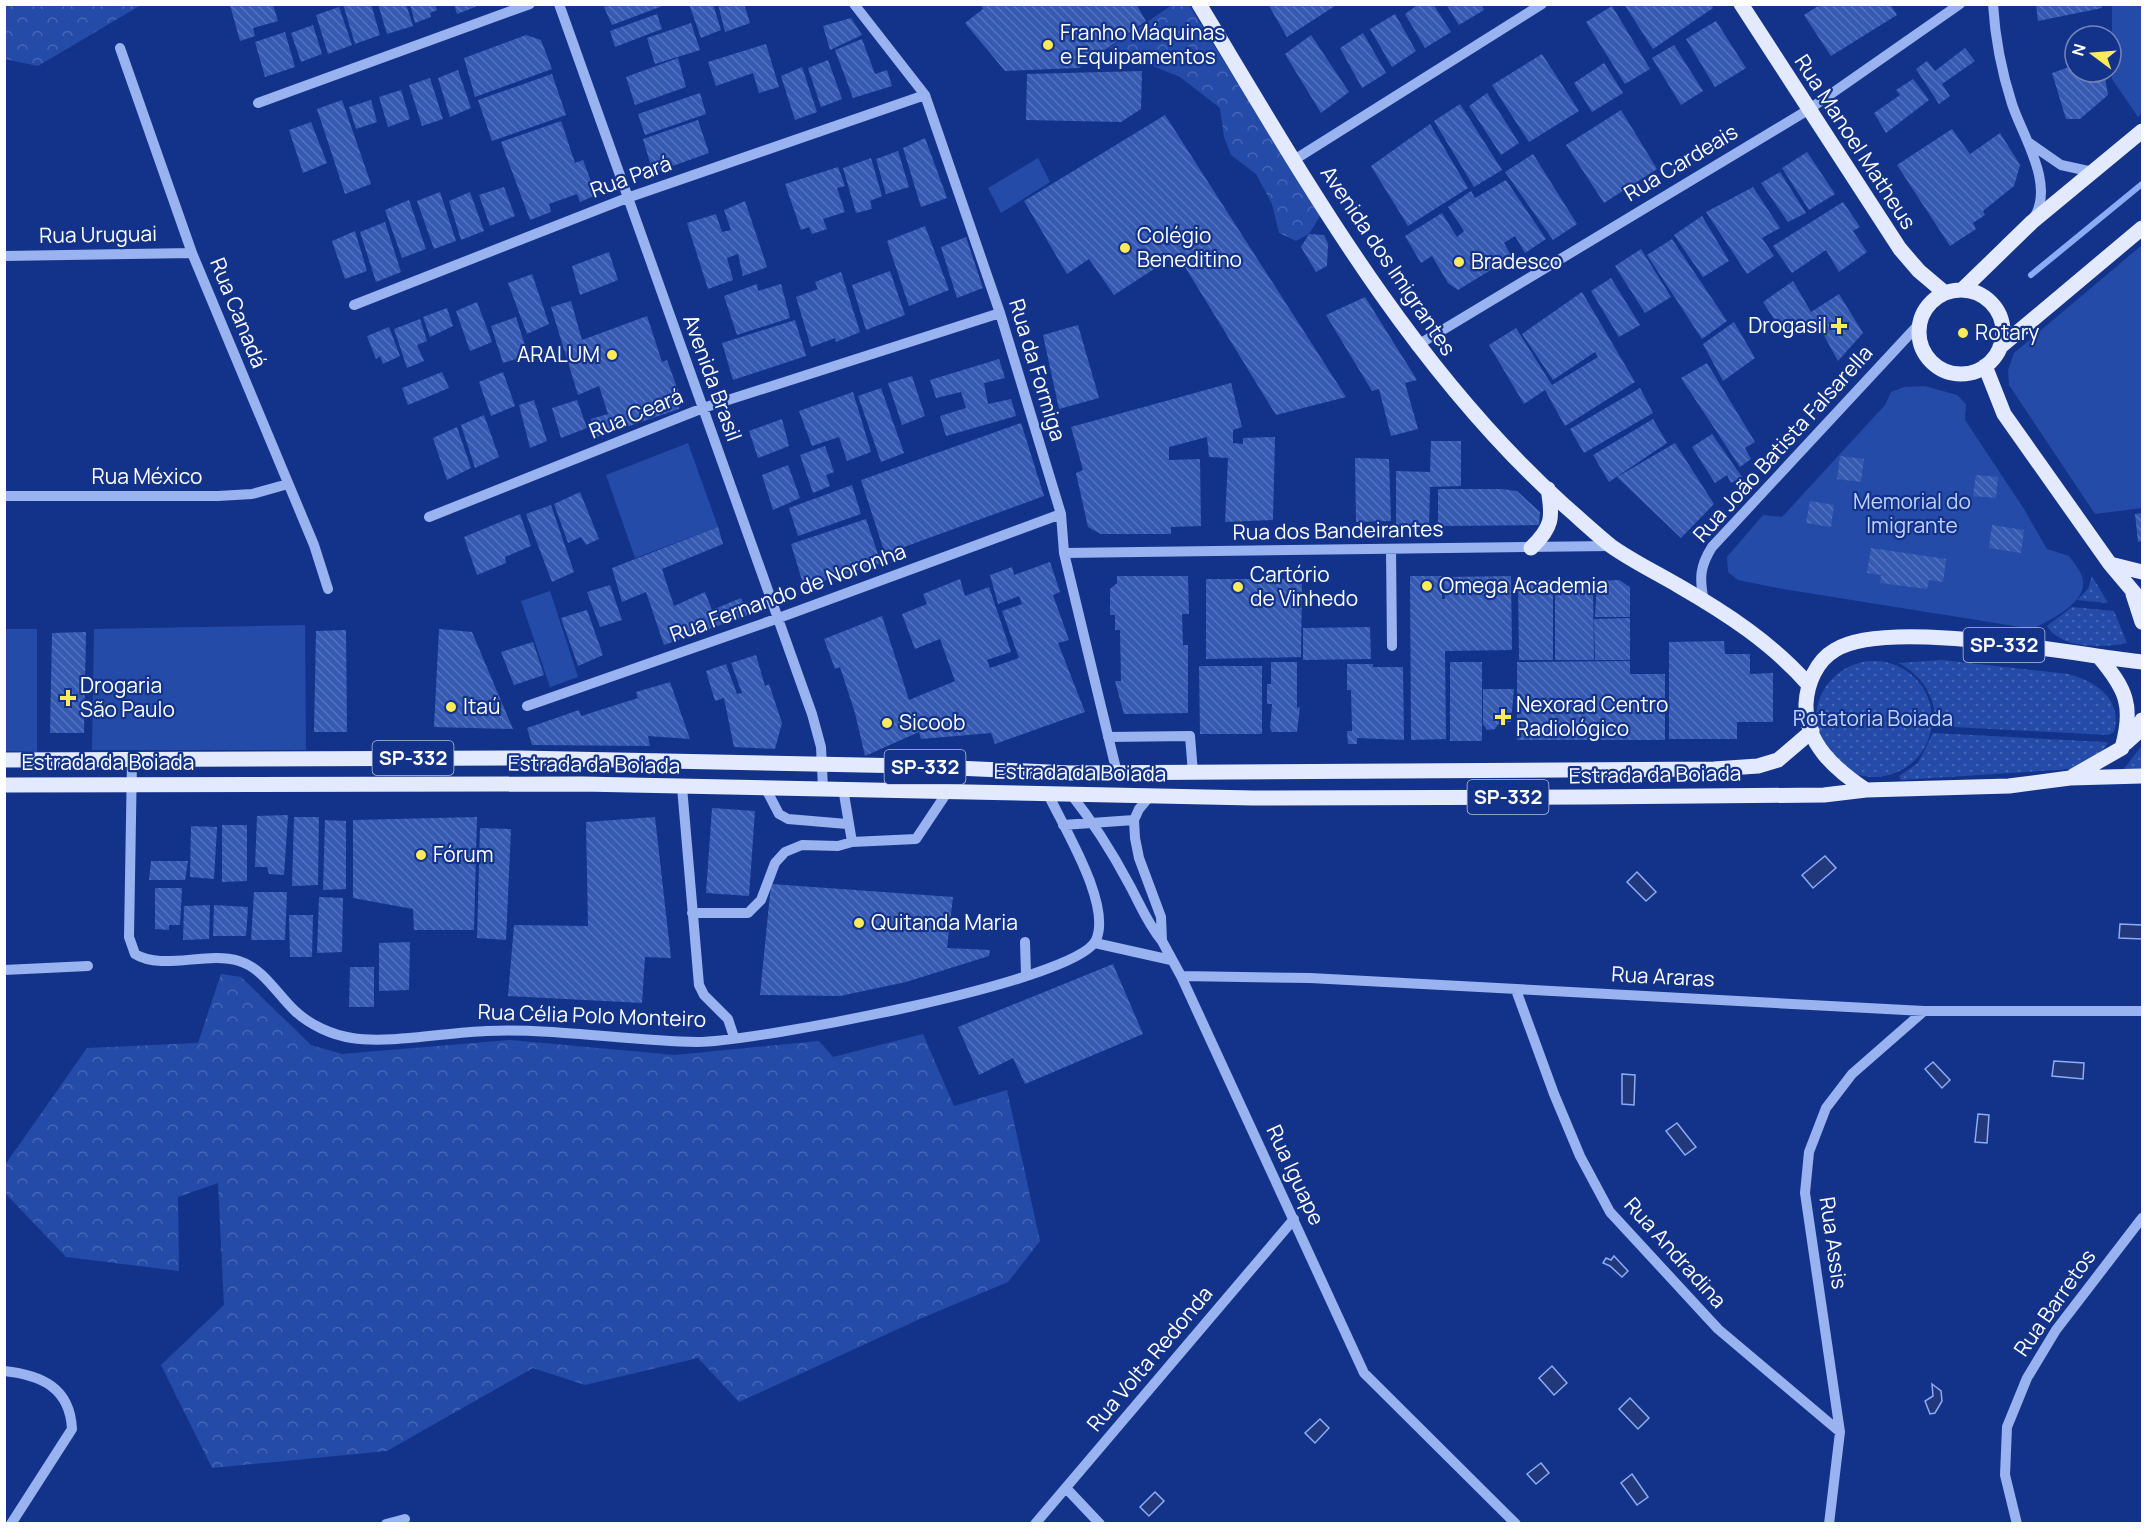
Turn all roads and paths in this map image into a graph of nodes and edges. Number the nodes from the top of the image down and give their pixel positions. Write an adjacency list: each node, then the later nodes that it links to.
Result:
1 (530, 4): 11 (street)
2 (558, 4): 17 (street, Avenida Brasil)
3 (854, 4): 10 (street, Rua da Formiga)
4 (1199, 4): 15 (main road, Avenida dos Imigrantes)
5 (1542, 4): 15 (street)
6 (1741, 4): 12 (main road, Rua Manoel Matheus)
7 (1960, 4): 12 (street, Rua Cardeais)
8 (1993, 4): 14 (street)
9 (120, 48): 20 (street, Rua Canadá)
10 (925, 95): 17 (street, Rua Pará); 25 (street, Rua da Formiga)
11 (258, 104)
12 (1808, 110): 23 (main road, Rua Manoel Matheus); 27 (street, Rua Cardeais)
13 (2142, 131): 16 (main road)
14 (2028, 142): 16 (street); 18 (street)
15 (1294, 160): 27 (main road, Avenida dos Imigrantes)
16 (2093, 172): 18 (main road)
17 (627, 198): 24 (street, Rua Pará); 30 (street, Avenida Brasil)
18 (2032, 222): 22 (main road)
19 (2142, 228): 28 (main road)
20 (192, 254): 21 (street, Rua Uruguai); 31 (street, Rua Canadá)
21 (4, 256)
22 (1962, 290): 23 (main road); 28 (main road)
23 (1945, 293): 26 (main road)
24 (354, 305)
25 (1000, 313): 30 (street, Rua Ceará); 34 (street, Rua da Formiga)
26 (1920, 323): 29 (main road); 44 (street, Rua João Batista Falsarella)
27 (1416, 346): 32 (main road, Avenida dos Imigrantes)
28 (2000, 347): 29 (main road)
29 (1985, 366): 40 (main road)
30 (703, 408): 35 (street, Rua Ceará); 45 (street, Avenida Brasil)
31 (288, 484): 33 (street, Rua México); 42 (street, Rua Canadá)
32 (1548, 489): 36 (main road, Avenida dos Imigrantes); 37 (main road)
33 (4, 496)
34 (1061, 514): 39 (street, Rua da Formiga); 45 (street, Rua Fernando de Noronha)
35 (429, 518)
36 (1612, 546): 37 (street, Rua dos Bandeirantes); 44 (main road, Avenida dos Imigrantes)
37 (1531, 548): 38 (street, Rua dos Bandeirantes)
38 (1390, 549): 39 (street, Rua dos Bandeirantes); 47 (street)
39 (1064, 554): 54 (street, Rua da Formiga)
40 (2110, 564): 41 (main road); 43 (main road)
41 (2142, 572)
42 (328, 589)
43 (2138, 597): 46 (main road)
44 (1704, 600): 50 (main road, Avenida dos Imigrantes)
45 (776, 619): 51 (street, Rua Fernando de Noronha); 58 (street, Avenida Brasil)
46 (2142, 622)
47 (1392, 646)
48 (2099, 657): 49 (main road, SP-332); 50 (main road, SP-332); 55 (main road)
49 (2142, 662)
50 (1808, 684): 53 (main road)
51 (527, 706)
52 (2142, 720): 55 (main road)
53 (1812, 731): 60 (main road, Estrada da Boiada / SP-332); 69 (main road)
54 (1108, 737): 59 (street, Rua da Formiga); 60 (street)
55 (2122, 748): 62 (main road)
56 (4, 760): 57 (main road, Estrada da Boiada / SP-332)
57 (132, 760): 58 (main road, Estrada da Boiada / SP-332); 63 (street, Rua Célia Polo Monteiro)
58 (821, 765): 59 (main road, Estrada da Boiada / SP-332); 66 (street, Avenida Brasil)
59 (1117, 773): 60 (main road, Estrada da Boiada / SP-332)
60 (1193, 773)
61 (2142, 776): 62 (main road, SP-332)
62 (2070, 778): 69 (main road, SP-332)
63 (132, 784): 64 (main road, Estrada da Boiada / SP-332); 65 (main road, Estrada da Boiada / SP-332); 91 (street, Rua Célia Polo Monteiro)
64 (4, 785)
65 (682, 787): 68 (main road, Estrada da Boiada / SP-332); 79 (street)
66 (823, 788): 67 (main road, Estrada da Boiada / SP-332); 68 (main road, Estrada da Boiada / SP-332)
67 (843, 788): 70 (main road, Estrada da Boiada / SP-332); 76 (street)
68 (766, 789): 76 (street)
69 (1866, 790): 73 (main road, Estrada da Boiada / SP-332)
70 (948, 791): 71 (main road, Estrada da Boiada / SP-332); 78 (street)
71 (1047, 794): 72 (main road, Estrada da Boiada / SP-332); 77 (street)
72 (1070, 794): 73 (main road, Estrada da Boiada / SP-332); 75 (street)
73 (1150, 796): 74 (street)
74 (1134, 820): 75 (street); 80 (street, Rua Iguape)
75 (1093, 822): 77 (street); 80 (street)
76 (848, 824): 78 (street)
77 (1063, 825): 82 (street)
78 (852, 842): 79 (street)
79 (692, 913): 91 (street)
80 (1162, 941): 83 (street, Rua Iguape)
81 (1025, 942): 86 (street)
82 (1095, 943): 83 (street); 86 (street, Rua Célia Polo Monteiro)
83 (1171, 960): 87 (street, Rua Iguape)
84 (88, 966): 85 (street)
85 (4, 970)
86 (1026, 974): 91 (street, Rua Célia Polo Monteiro)
87 (1181, 976): 88 (street, Rua Araras); 93 (street, Rua Iguape)
88 (1516, 990): 89 (street, Rua Araras); 95 (street, Rua Andradina)
89 (1924, 1011): 90 (street, Rua Araras); 95 (street, Rua Assis)
90 (2142, 1011)
91 (734, 1037)
92 (2142, 1218): 104 (street, Rua Barretos)
93 (1294, 1220): 96 (street, Rua Volta Redonda); 102 (street, Rua Iguape)
94 (4, 1371): 98 (street)
95 (1840, 1432): 103 (street, Rua Assis)
96 (1066, 1488): 100 (street, Rua Volta Redonda); 101 (street)
97 (405, 1519): 99 (street)
98 (11, 1524)
99 (386, 1524)
100 (1035, 1524)
101 (1101, 1524)
102 (1516, 1524)
103 (1829, 1524)
104 (2017, 1524)

